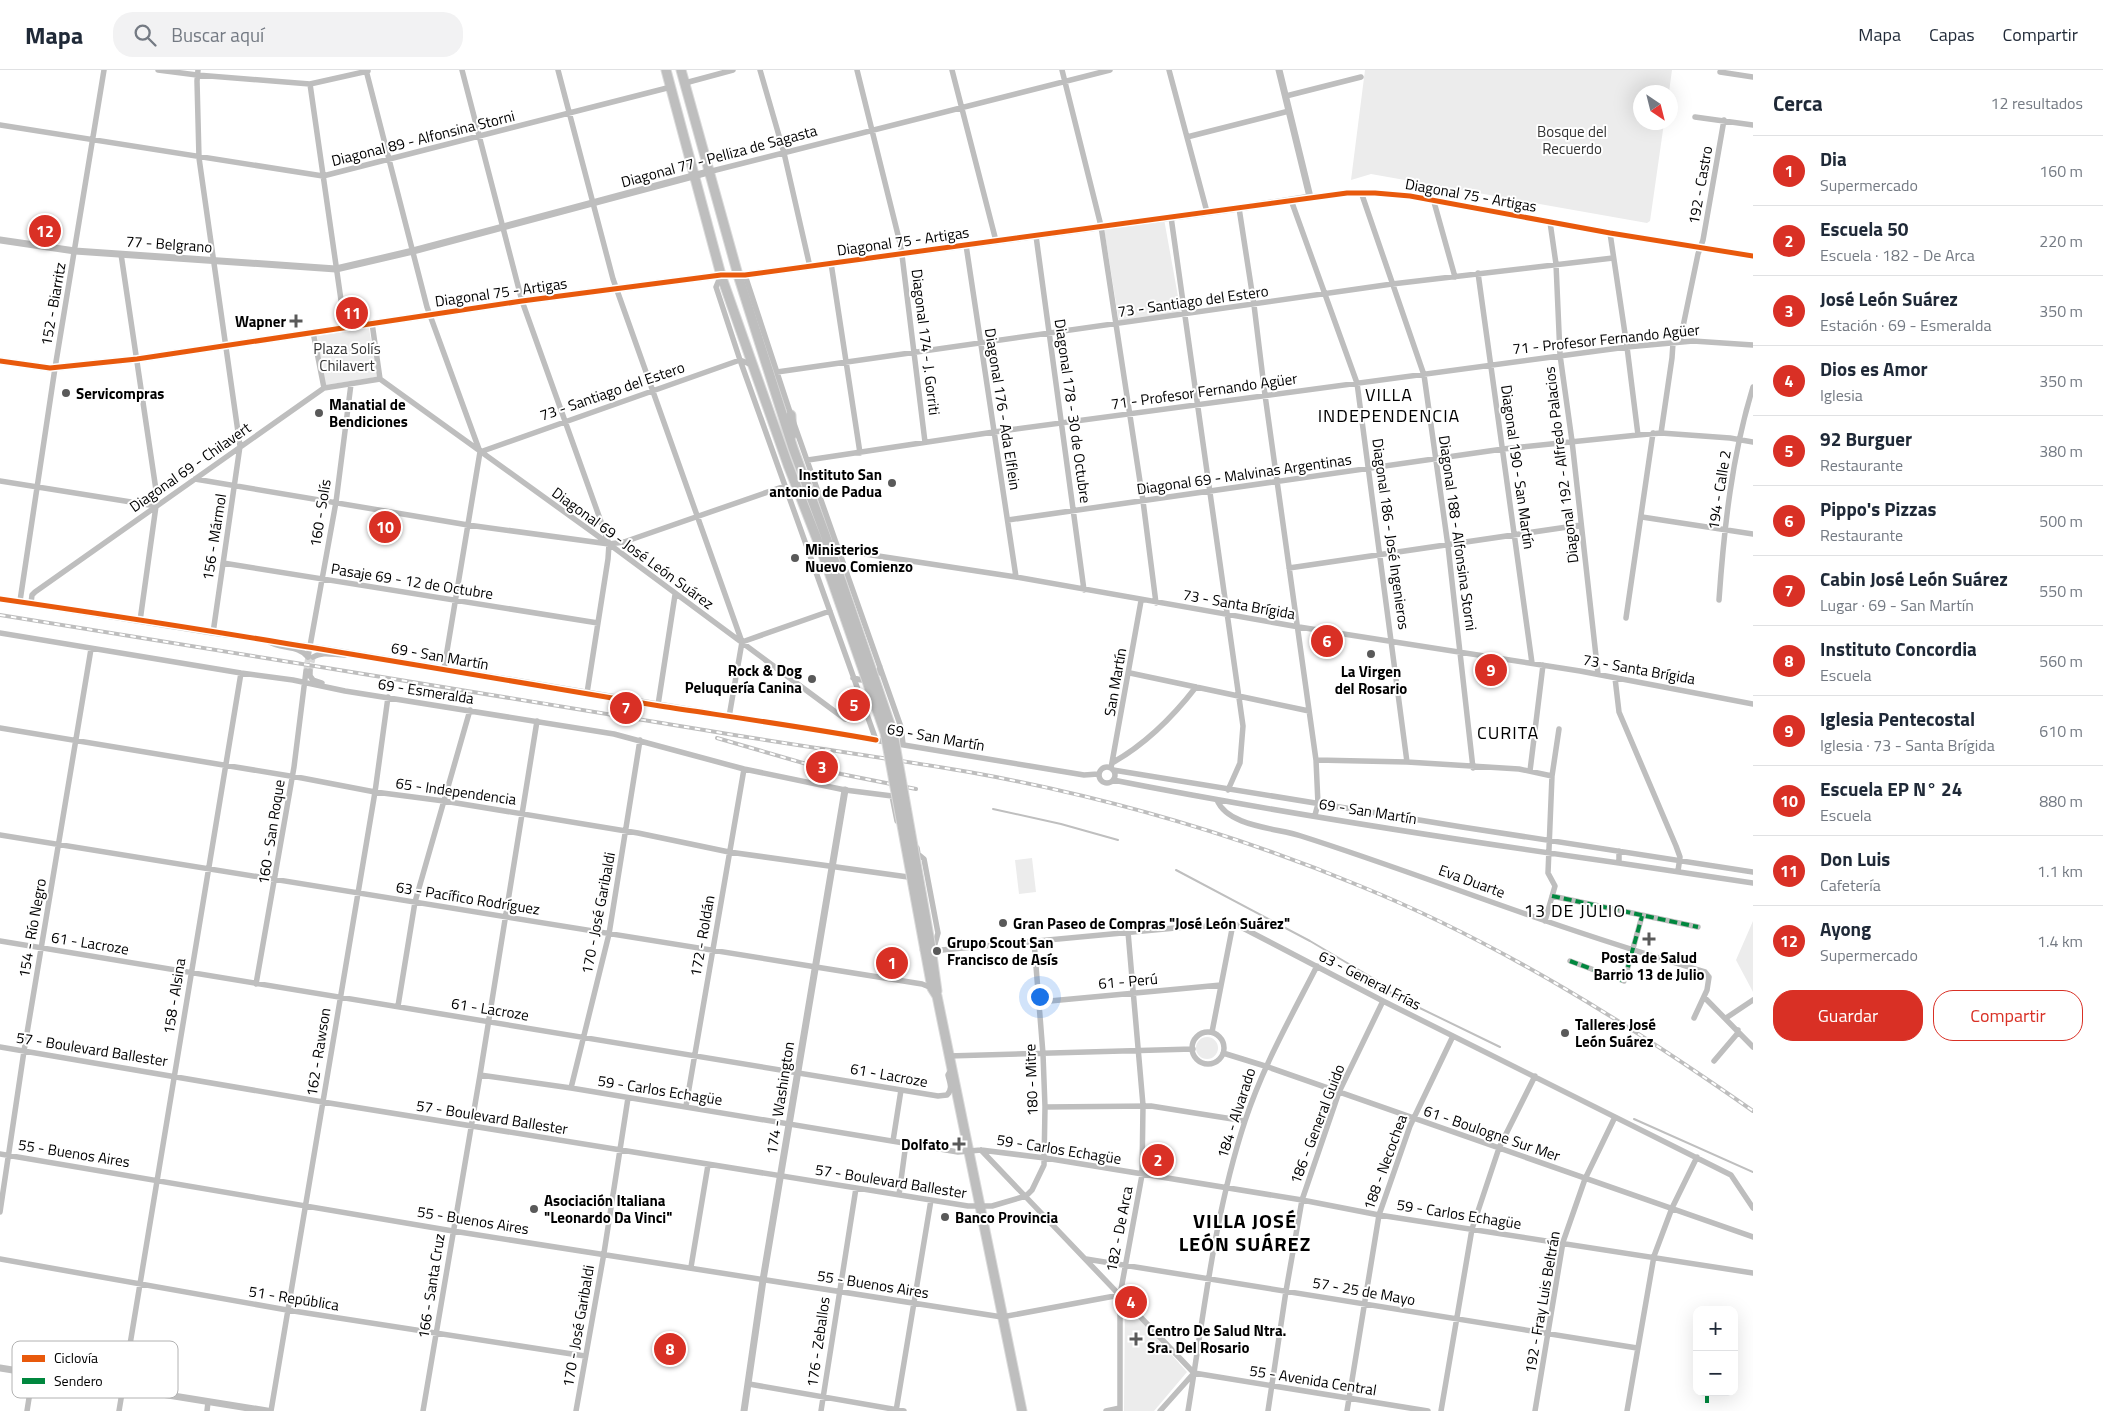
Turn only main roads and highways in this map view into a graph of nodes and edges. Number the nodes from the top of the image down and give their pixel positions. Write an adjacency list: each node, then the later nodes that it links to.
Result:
1 (666, 70): 5 (main road)
2 (681, 70): 4 (main road)
3 (791, 414): 4 (main road)
4 (793, 448): 5 (main road)
5 (826, 550): 6 (main road, bridge)
6 (1022, 1411)

